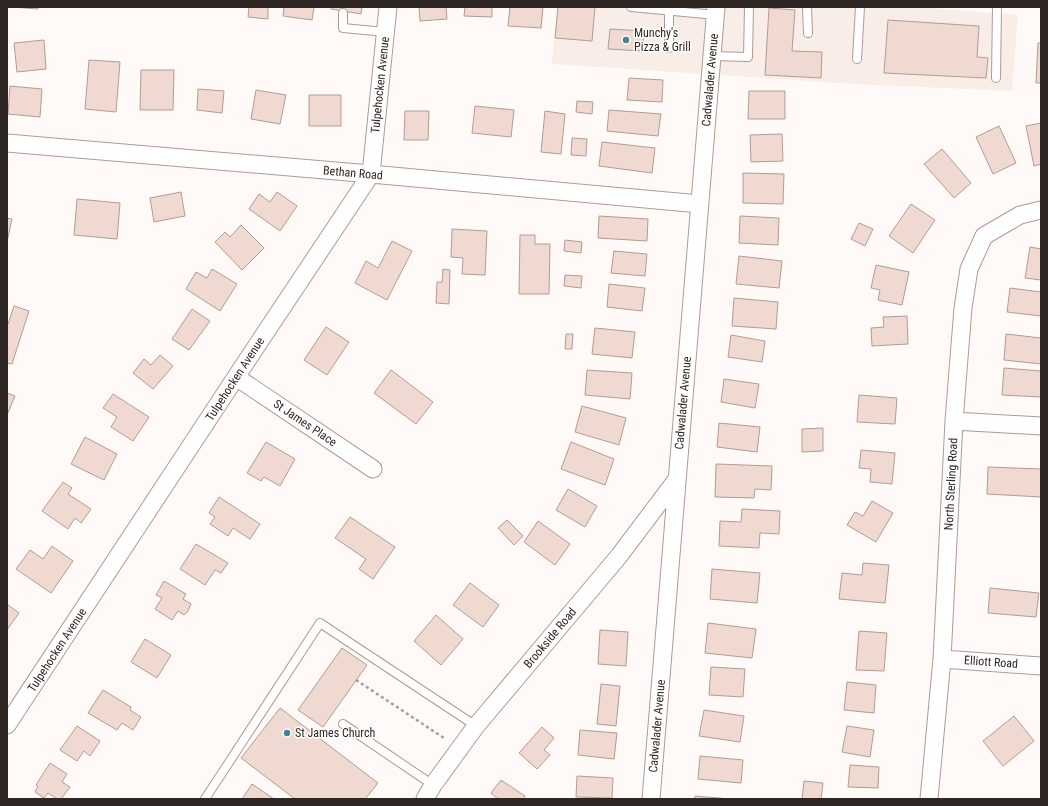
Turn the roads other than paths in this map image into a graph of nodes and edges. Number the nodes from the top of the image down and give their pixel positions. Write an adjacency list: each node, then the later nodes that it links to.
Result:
1 (388, 7): 10 (street, Tulpehocken Avenue)
2 (631, 7): 7 (lane)
3 (749, 7): 13 (lane)
4 (807, 7): 11 (lane)
5 (860, 7): 14 (lane)
6 (997, 7): 15 (lane)
7 (669, 11): 8 (lane); 12 (lane)
8 (716, 11): 13 (street, Cadwalader Avenue)
9 (343, 13): 10 (lane)
10 (386, 32): 17 (street, Tulpehocken Avenue)
11 (808, 33)
12 (669, 48)
13 (712, 56): 18 (street, Cadwalader Avenue)
14 (857, 59)
15 (996, 78)
16 (7, 143): 17 (street, Bethan Road)
17 (371, 174): 18 (street, Bethan Road); 20 (street, Tulpehocken Avenue)
18 (700, 204): 24 (street, Cadwalader Avenue)
19 (1041, 210): 21 (street, North Sterling Road)
20 (236, 377): 23 (street, St James Place); 28 (street, Tulpehocken Avenue)
21 (954, 421): 22 (street); 25 (street, North Sterling Road)
22 (1041, 426)
23 (373, 470)
24 (676, 479): 29 (street, Brookside Road); 32 (street, Cadwalader Avenue)
25 (942, 659): 26 (street, Elliott Road); 33 (street, North Sterling Road)
26 (1041, 666)
27 (343, 724): 30 (lane)
28 (7, 725)
29 (476, 726): 30 (street, Brookside Road); 31 (lane)
30 (429, 792)
31 (205, 799)
32 (651, 799)
33 (929, 799)

